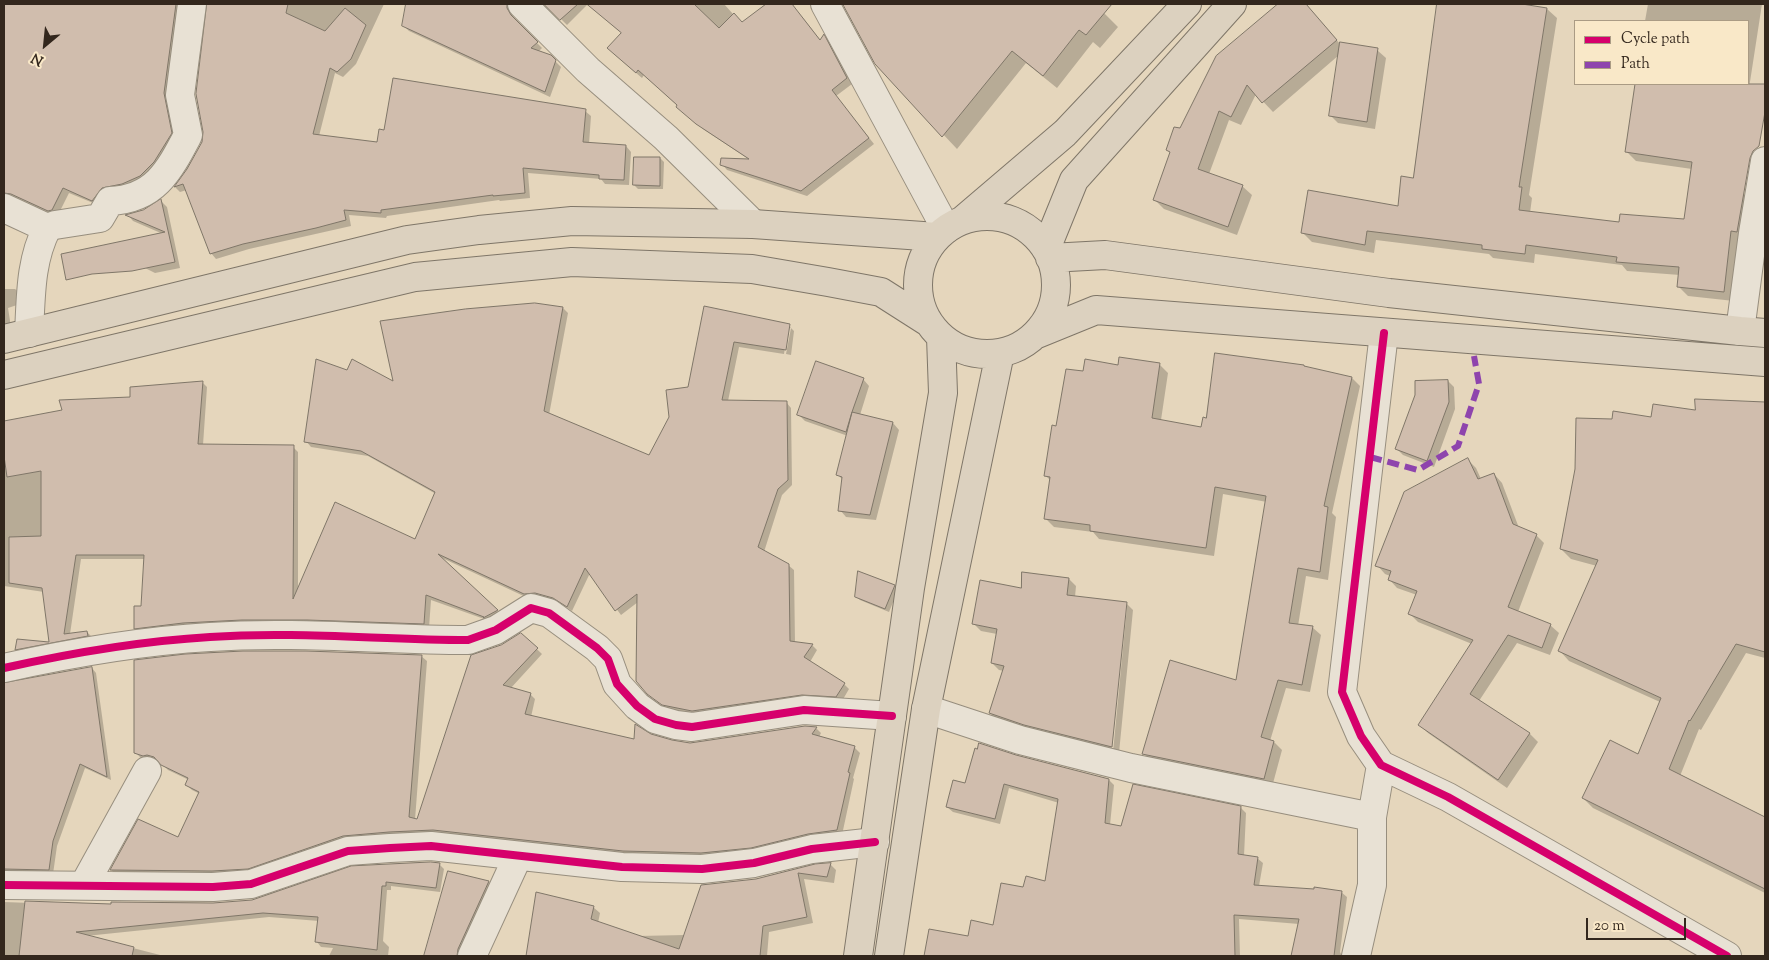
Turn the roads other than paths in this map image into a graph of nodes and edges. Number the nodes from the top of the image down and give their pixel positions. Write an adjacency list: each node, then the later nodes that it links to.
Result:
1 (192, 4): 9 (street)
2 (522, 4): 8 (street)
3 (825, 4): 10 (street)
4 (1187, 4): 10 (main road)
5 (1232, 4): 11 (main road)
6 (1765, 161): 13 (street)
7 (4, 208): 9 (street)
8 (752, 224): 10 (main road); 16 (main road)
9 (47, 228): 16 (street)
10 (949, 229): 11 (main road); 12 (main road)
11 (1048, 253): 13 (main road); 15 (main road)
12 (935, 330): 17 (main road); 19 (main road); 22 (main road)
13 (1753, 332)
14 (1384, 333): 15 (main road); 18 (main road); 23 (street)
15 (1037, 334): 17 (main road)
16 (16, 336)
17 (1000, 353): 21 (main road)
18 (1765, 362)
19 (4, 374)
20 (4, 668): 22 (street)
21 (926, 710): 25 (street); 32 (main road)
22 (892, 716): 26 (main road)
23 (1380, 765): 25 (street); 34 (street)
24 (147, 771): 29 (street)
25 (1372, 817): 33 (street)
26 (875, 842): 27 (street); 31 (main road)
27 (518, 856): 29 (street); 30 (street)
28 (4, 885): 29 (street)
29 (84, 885)
30 (472, 956)
31 (858, 956)
32 (889, 956)
33 (1356, 956)
34 (1727, 956)

